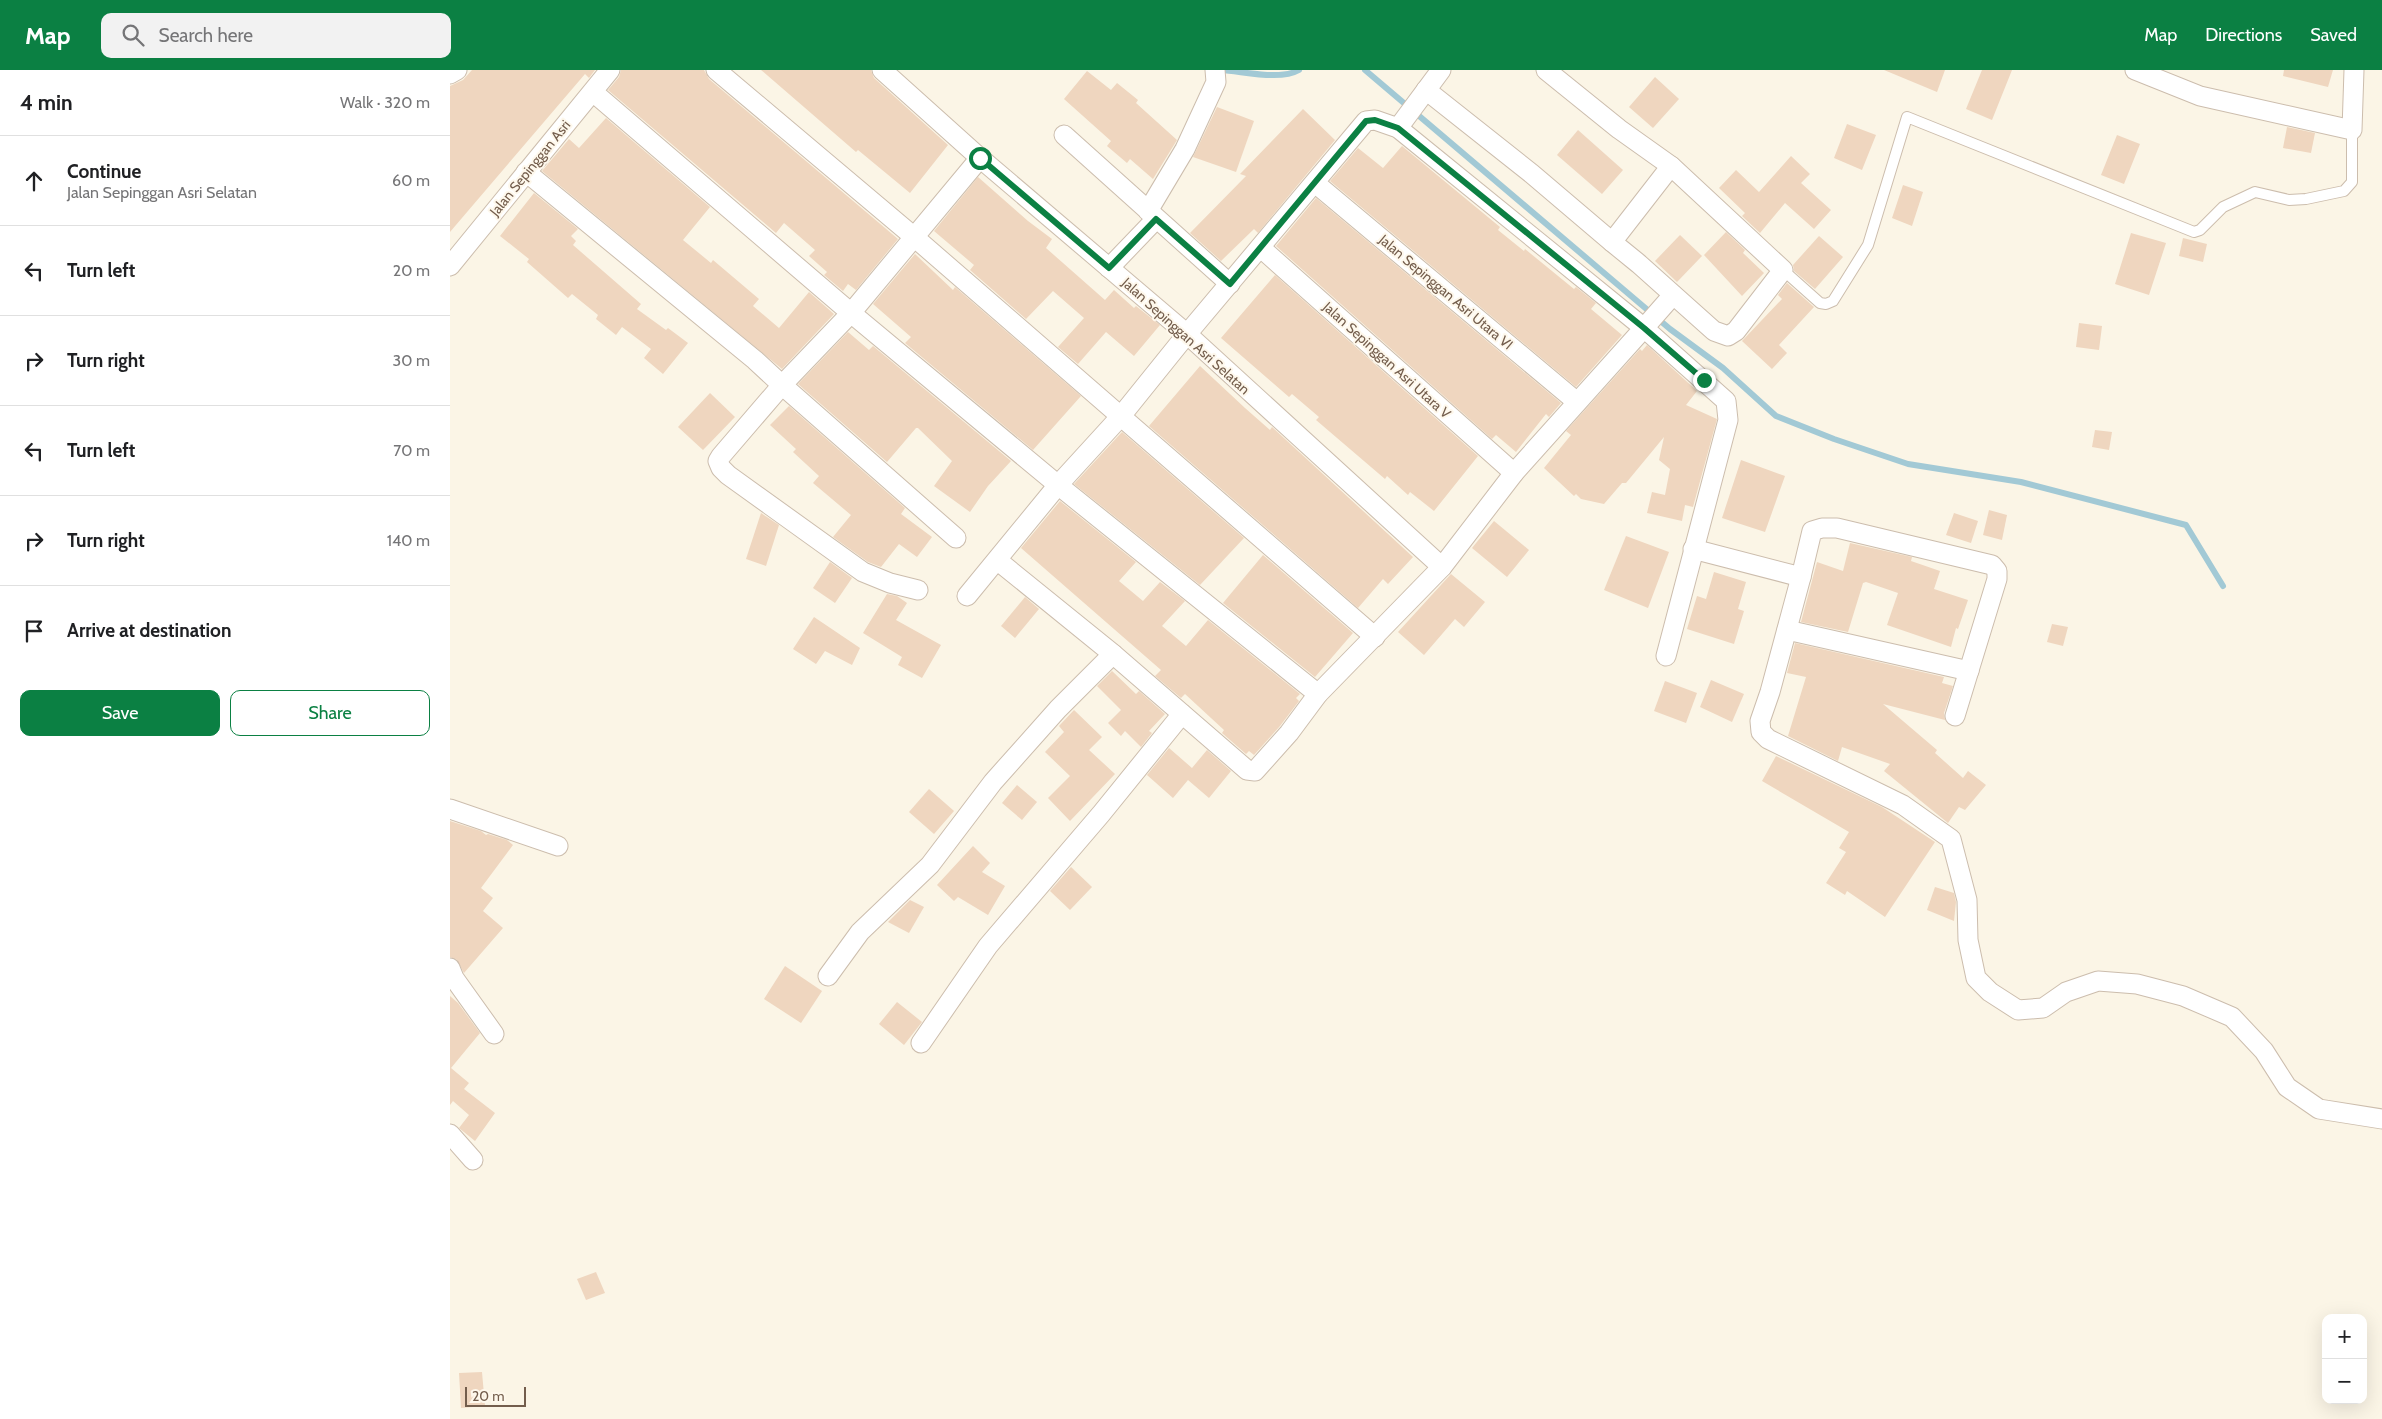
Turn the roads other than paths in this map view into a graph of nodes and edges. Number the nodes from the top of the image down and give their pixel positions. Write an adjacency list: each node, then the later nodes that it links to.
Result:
1 (457, 70): 9 (street)
2 (610, 70): 12 (street, Jalan Sepinggan Asri)
3 (716, 70): 21 (street)
4 (882, 70): 16 (street, Jalan Sepinggan Asri Selatan)
5 (1441, 70): 11 (street)
6 (1546, 70): 17 (street)
7 (2135, 70): 14 (street)
8 (2354, 70): 14 (street)
9 (450, 74)
10 (1216, 76): 20 (street)
11 (1426, 90): 13 (street); 22 (street)
12 (593, 92): 18 (street, Jalan Sepinggan Asri); 29 (street)
13 (1398, 128): 19 (street); 30 (street)
14 (2352, 130): 26 (lane)
15 (1064, 135): 20 (street)
16 (980, 158): 21 (street); 25 (street, Jalan Sepinggan Asri Selatan)
17 (1671, 166): 22 (street); 26 (street)
18 (526, 172): 24 (street, Jalan Sepinggan Asri); 32 (street)
19 (1314, 183): 23 (street); 33 (street, Jalan Sepinggan Asri Utara VI)
20 (1152, 215): 25 (street); 27 (street)
21 (913, 236): 29 (street); 34 (street)
22 (1612, 242): 28 (street)
23 (1261, 248): 27 (street); 35 (street, Jalan Sepinggan Asri Utara V)
24 (450, 266)
25 (1109, 268): 31 (street, Jalan Sepinggan Asri Selatan)
26 (1783, 270): 28 (street)
27 (1230, 284): 31 (street)
28 (1671, 297): 30 (street)
29 (850, 314): 32 (street); 36 (street)
30 (1645, 328): 33 (street); 38 (street)
31 (1187, 334): 34 (street); 40 (street, Jalan Sepinggan Asri Selatan)
32 (782, 385): 37 (street); 42 (street)
33 (1577, 402): 35 (street)
34 (1122, 416): 36 (street); 45 (street)
35 (1514, 473): 40 (street)
36 (1058, 485): 39 (street); 49 (street)
37 (956, 538)
38 (1693, 549): 41 (street); 47 (street)
39 (997, 560): 43 (street); 46 (street)
40 (1442, 567): 45 (street)
41 (1801, 577): 44 (street); 48 (street)
42 (918, 590)
43 (967, 596)
44 (1787, 630): 48 (street); 58 (street)
45 (1375, 637): 49 (street)
46 (1113, 654): 50 (street); 55 (street)
47 (1666, 656)
48 (1969, 671): 51 (street)
49 (1318, 694): 50 (street)
50 (1182, 714): 57 (street)
51 (1955, 716)
52 (450, 809): 53 (street)
53 (558, 846)
54 (450, 968): 56 (street)
55 (828, 976)
56 (494, 1034)
57 (921, 1042)
58 (2382, 1119)
59 (450, 1134): 60 (street)
60 (473, 1160)

